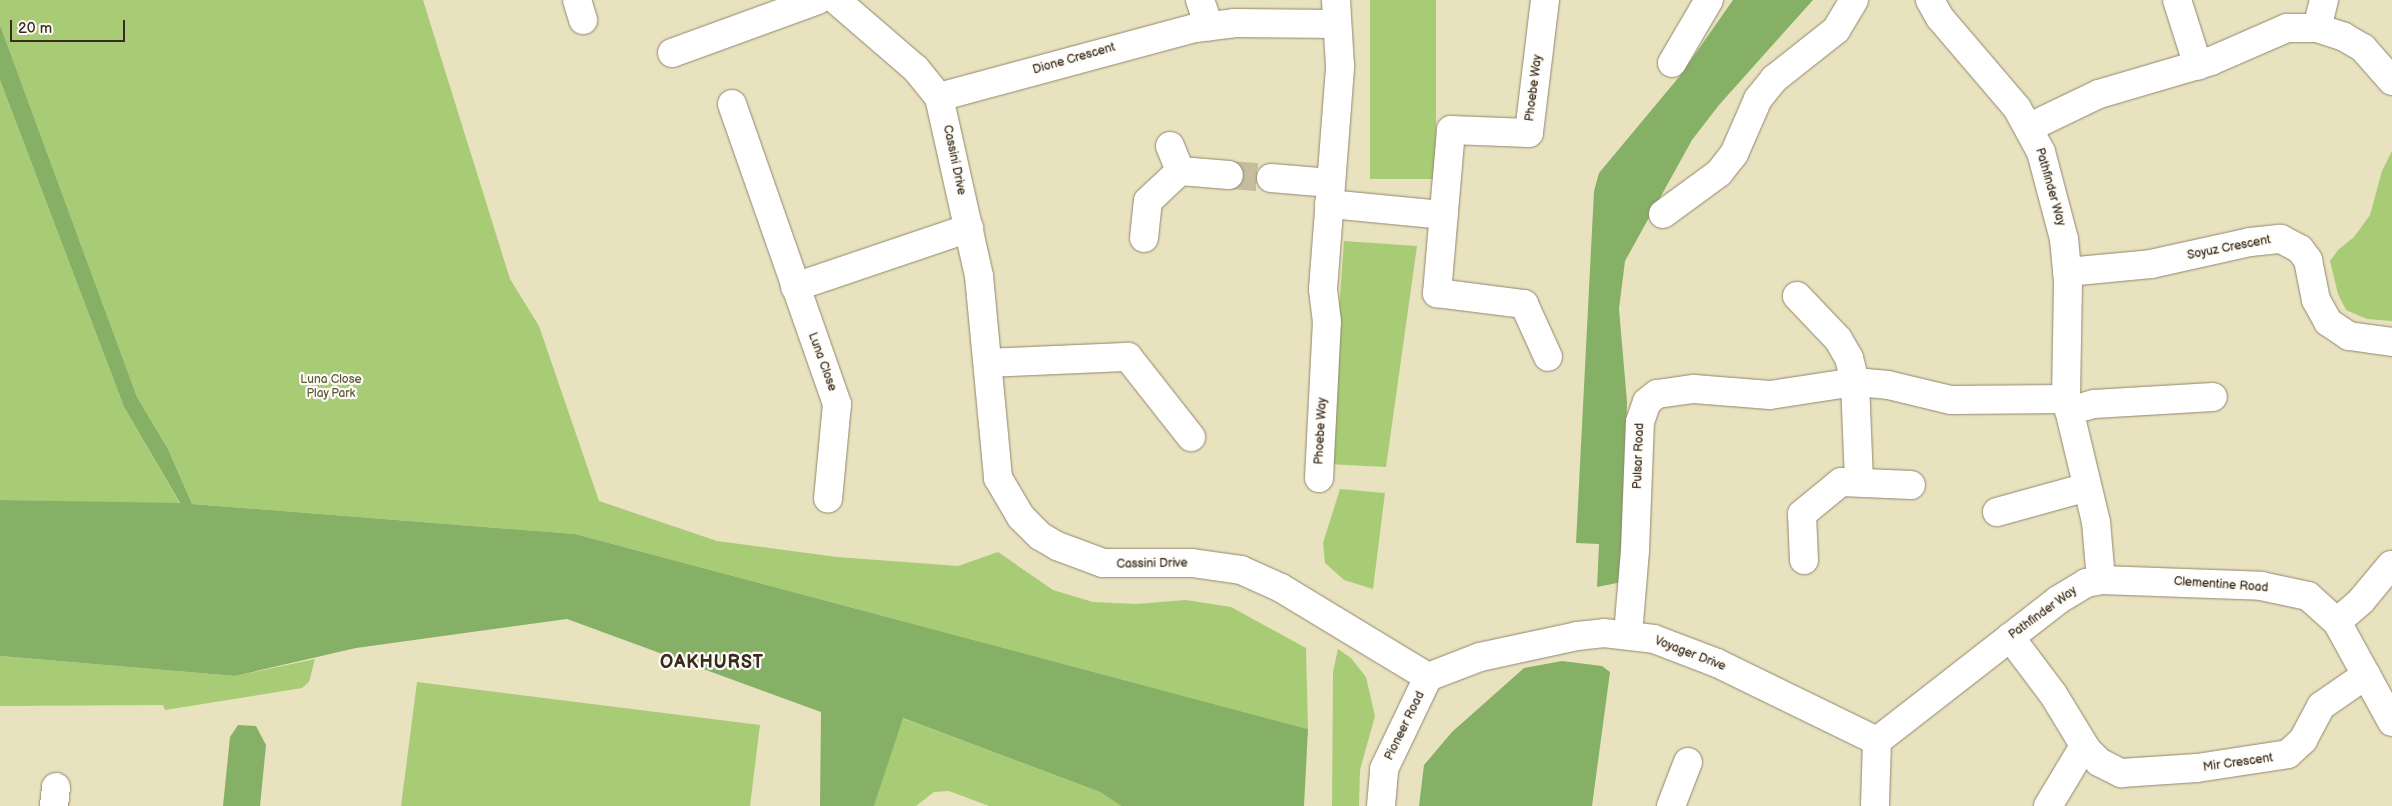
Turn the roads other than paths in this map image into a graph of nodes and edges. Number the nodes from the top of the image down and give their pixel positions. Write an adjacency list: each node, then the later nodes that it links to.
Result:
1 (818, 0): 13 (street)
2 (836, 0): 17 (street, Cassini Drive)
3 (1200, 0): 11 (street)
4 (1545, 0): 25 (street, Phoebe Way)
5 (1709, 0): 14 (street)
6 (1854, 0): 26 (street)
7 (1930, 0): 19 (street, Pathfinder Way)
8 (2177, 0): 15 (street)
9 (2324, 0): 12 (street)
10 (1336, 12): 11 (street, Dione Crescent); 24 (street, Phoebe Way)
11 (1209, 26): 17 (street, Dione Crescent)
12 (2317, 28): 15 (street); 16 (street)
13 (672, 53)
14 (1672, 63)
15 (2198, 66): 19 (street)
16 (2392, 81)
17 (940, 97): 27 (street, Cassini Drive)
18 (732, 104): 30 (street, Luna Close)
19 (2030, 127): 29 (street, Pathfinder Way)
20 (1170, 146): 21 (street)
21 (1180, 171): 22 (street); 28 (street)
22 (1229, 175)
23 (1271, 178): 24 (street)
24 (1330, 194): 25 (street); 39 (street, Phoebe Way)
25 (1443, 214): 33 (street, Phoebe Way)
26 (1662, 214)
27 (968, 228): 30 (street); 34 (street, Cassini Drive)
28 (1144, 238)
29 (2067, 272): 32 (street, Soyuz Crescent); 37 (street, Pathfinder Way)
30 (795, 287): 43 (street, Luna Close)
31 (1797, 296): 35 (street)
32 (2392, 342)
33 (1548, 358)
34 (989, 363): 38 (street); 52 (street, Cassini Drive)
35 (1855, 382): 37 (street, Pulsar Road); 40 (street); 49 (street, Pulsar Road)
36 (2213, 397): 37 (street)
37 (2068, 405): 42 (street, Pathfinder Way)
38 (1191, 437)
39 (1319, 478)
40 (1859, 482): 41 (street); 45 (street)
41 (1911, 485)
42 (2087, 487): 44 (street); 47 (street, Pathfinder Way)
43 (828, 499)
44 (1997, 512)
45 (1804, 560)
46 (2391, 565): 48 (street)
47 (2100, 580): 48 (street, Clementine Road); 50 (street, Pathfinder Way)
48 (2337, 622): 51 (street, Clementine Road)
49 (1628, 634): 52 (street, Voyager Drive); 54 (street, Voyager Drive)
50 (2010, 637): 54 (street, Pathfinder Way); 55 (street, Mir Crescent)
51 (2366, 675): 53 (street, Clementine Road); 55 (street, Mir Crescent)
52 (1428, 678): 57 (street, Pioneer Road)
53 (2392, 722)
54 (1877, 741): 59 (street)
55 (2084, 746): 60 (street)
56 (1688, 762): 58 (street)
57 (1381, 806)
58 (1671, 806)
59 (1875, 806)
60 (2048, 806)

